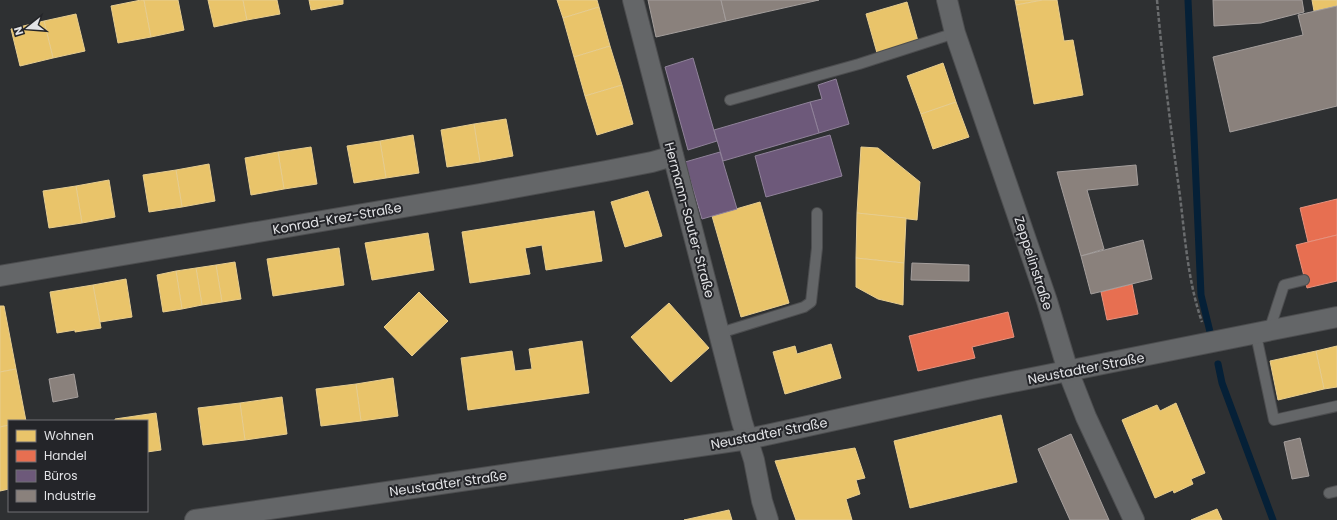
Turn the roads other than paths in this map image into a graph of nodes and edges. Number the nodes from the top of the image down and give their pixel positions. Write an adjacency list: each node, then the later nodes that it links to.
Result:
1 (633, 0): 5 (street, Hermann-Sauter-Straße)
2 (947, 0): 3 (street, Zeppelinstraße)
3 (955, 33): 4 (lane); 12 (street, Zeppelinstraße)
4 (730, 100)
5 (673, 156): 7 (street, Konrad-Krez-Straße); 10 (street, Hermann-Sauter-Straße)
6 (817, 213): 10 (lane)
7 (0, 276)
8 (1304, 280): 11 (lane)
9 (1337, 317): 11 (street, Neustadter Straße)
10 (720, 333): 14 (street, Hermann-Sauter-Straße)
11 (1262, 333): 12 (street, Neustadter Straße); 13 (lane)
12 (1068, 371): 14 (street, Neustadter Straße); 17 (street, Zeppelinstraße)
13 (1337, 406)
14 (748, 439): 15 (street, Neustadter Straße); 16 (street, Hermann-Sauter-Straße)
15 (195, 520)
16 (768, 520)
17 (1134, 520)

